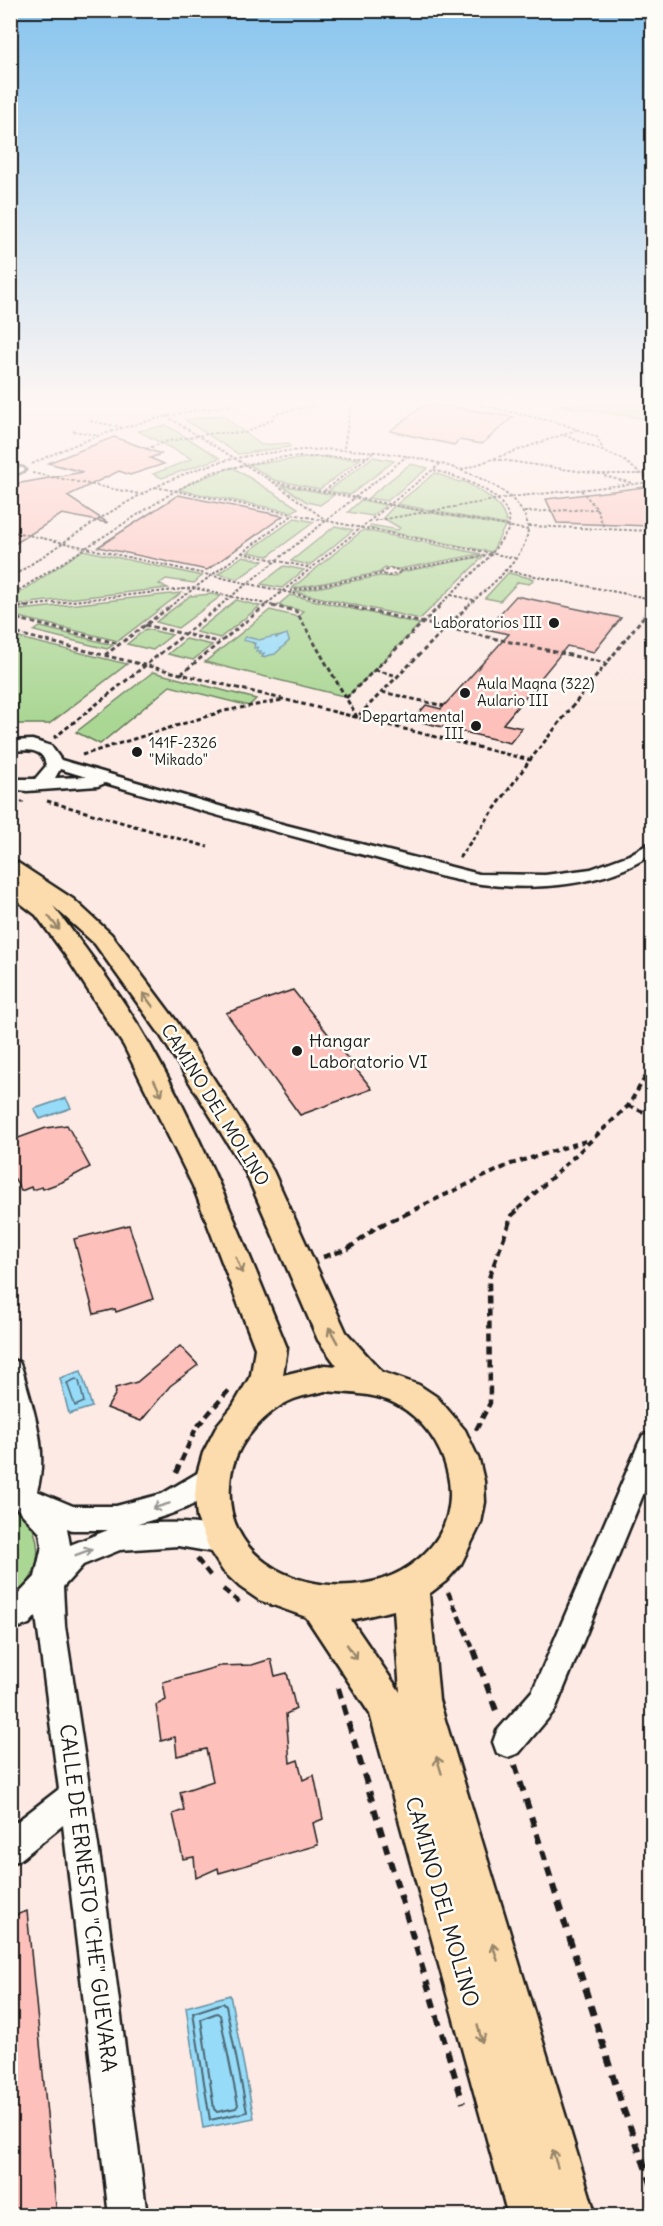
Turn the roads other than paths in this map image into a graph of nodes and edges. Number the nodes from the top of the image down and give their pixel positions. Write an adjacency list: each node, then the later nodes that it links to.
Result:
1 (10, 746): 2 (street)
2 (56, 763): 3 (street); 4 (street)
3 (110, 781): 4 (street); 5 (street)
4 (22, 794)
5 (652, 847)
6 (10, 868): 9 (main road, CAMINO DEL MOLINO, one-way to 6)
7 (10, 886): 10 (main road, CAMINO DEL MOLINO, one-way to 10)
8 (10, 1369): 13 (street)
9 (370, 1381): 10 (main road); 16 (main road)
10 (241, 1397): 12 (main road)
11 (652, 1443): 19 (street)
12 (211, 1477): 13 (street, one-way to 13); 14 (main road)
13 (16, 1495): 15 (street)
14 (224, 1541): 15 (street, one-way to 14); 17 (main road)
15 (48, 1581): 18 (street); 20 (street, CALLE DE ERNESTO "CHE" GUEVARA)
16 (433, 1589): 17 (main road); 24 (main road, CAMINO DEL MOLINO, one-way to 16)
17 (319, 1604): 23 (main road, CAMINO DEL MOLINO, one-way to 23)
18 (10, 1618)
19 (508, 1742)
20 (76, 1795): 21 (street); 22 (street, CALLE DE ERNESTO "CHE" GUEVARA)
21 (10, 1848)
22 (128, 2216)
23 (532, 2216)
24 (572, 2216)

